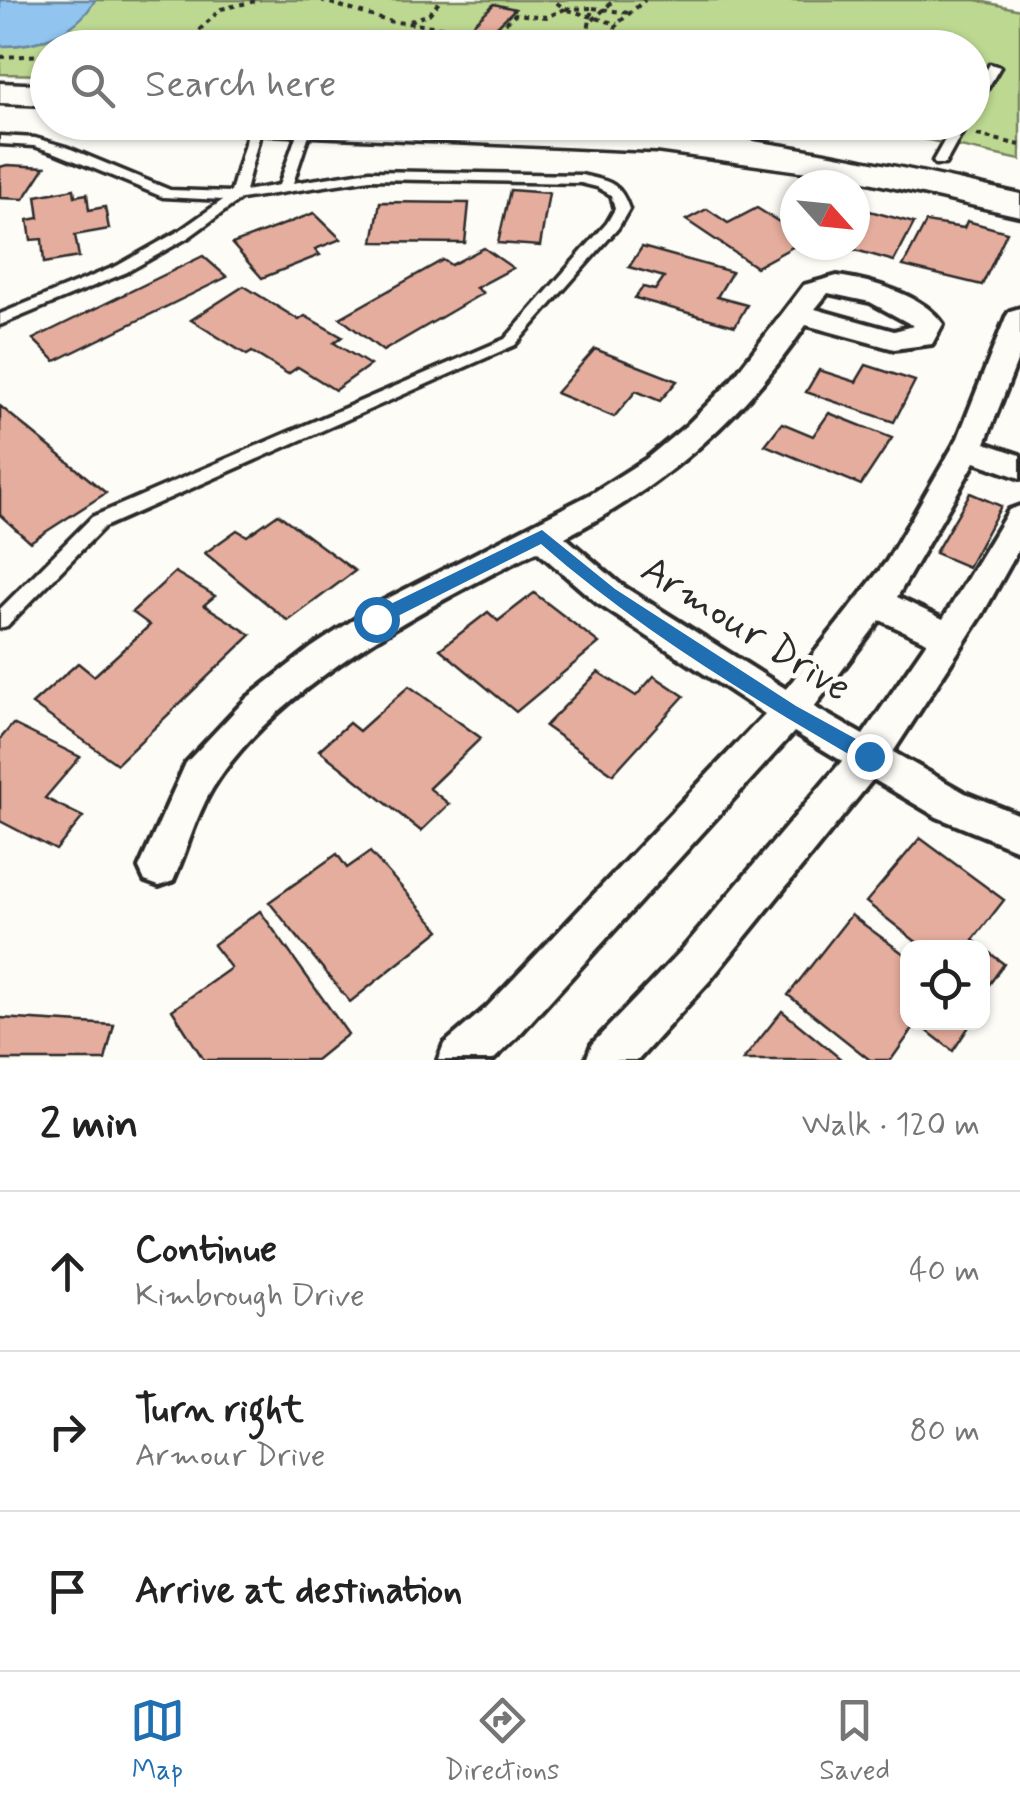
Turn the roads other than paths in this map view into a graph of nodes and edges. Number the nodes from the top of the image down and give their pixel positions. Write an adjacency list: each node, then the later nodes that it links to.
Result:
1 (994, 67): 2 (lane)
2 (990, 74)
3 (0, 93): 4 (main road)
4 (30, 94)
5 (0, 116): 6 (main road)
6 (30, 117)
7 (0, 140): 16 (lane)
8 (252, 140): 16 (lane)
9 (288, 140): 15 (lane)
10 (636, 140): 13 (main road)
11 (832, 140): 13 (main road)
12 (953, 140): 13 (lane)
13 (936, 172): 14 (main road); 17 (main road)
14 (1020, 180)
15 (284, 189): 16 (lane); 26 (lane)
16 (237, 196): 19 (lane)
17 (1020, 206)
18 (800, 314): 24 (street)
19 (0, 320)
20 (1017, 332): 21 (street)
21 (967, 448): 22 (street); 25 (street)
22 (1020, 467)
23 (1020, 518): 27 (street)
24 (542, 536): 28 (street, Armour Drive); 31 (street)
25 (874, 602): 27 (street); 28 (street)
26 (0, 621)
27 (948, 637): 29 (street)
28 (790, 711): 29 (street, Armour Drive); 32 (street)
29 (869, 756): 30 (street, Armour Drive); 33 (street)
30 (1020, 832)
31 (159, 868)
32 (460, 1060)
33 (608, 1060)

